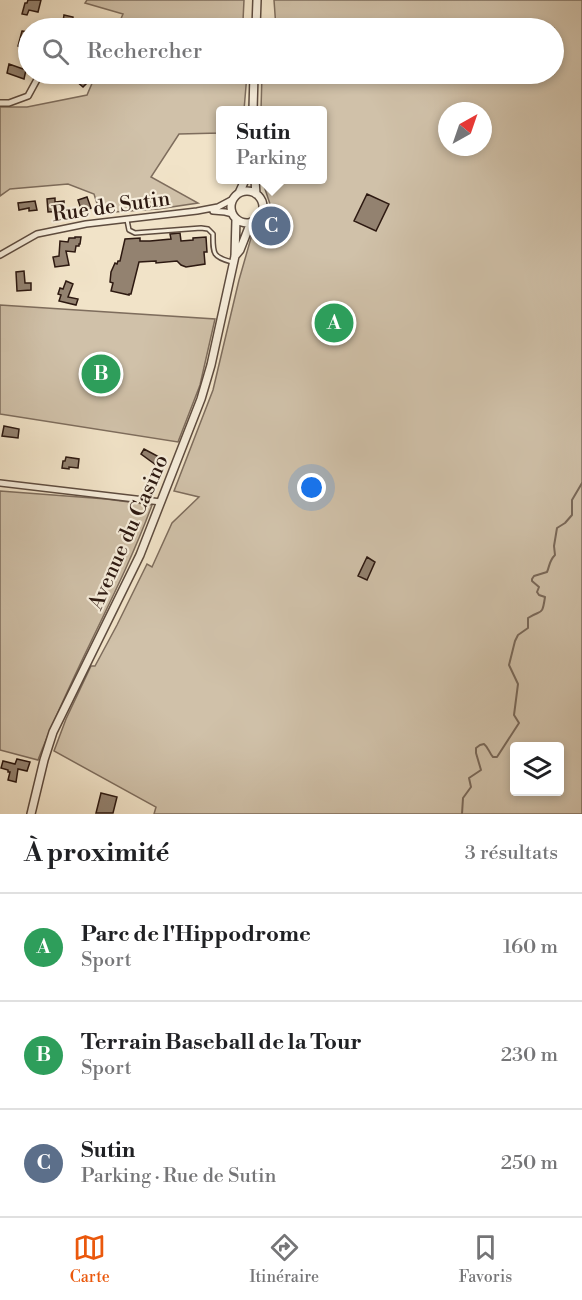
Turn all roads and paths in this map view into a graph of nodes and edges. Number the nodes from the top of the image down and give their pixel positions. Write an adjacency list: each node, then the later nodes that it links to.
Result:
1 (257, 0): 2 (street)
2 (256, 18)
3 (34, 84): 5 (street)
4 (254, 84): 6 (street)
5 (0, 103)
6 (253, 106)
7 (243, 184): 9 (street)
8 (255, 184): 10 (street)
9 (239, 193): 10 (street); 11 (street)
10 (256, 194): 12 (street)
11 (233, 199): 13 (street, Rue de Sutin); 15 (street)
12 (262, 210): 14 (lane); 17 (street)
13 (197, 212): 15 (street, Rue de Sutin); 16 (street, Rue de Sutin)
14 (275, 215)
15 (235, 217): 17 (street); 19 (street)
16 (127, 219): 18 (street, Rue de Sutin); 19 (lane)
17 (251, 222): 19 (street)
18 (0, 255)
19 (234, 259): 21 (street, Avenue du Casino)
20 (0, 483): 21 (street)
21 (161, 502): 22 (street, Avenue du Casino)
22 (31, 814)

